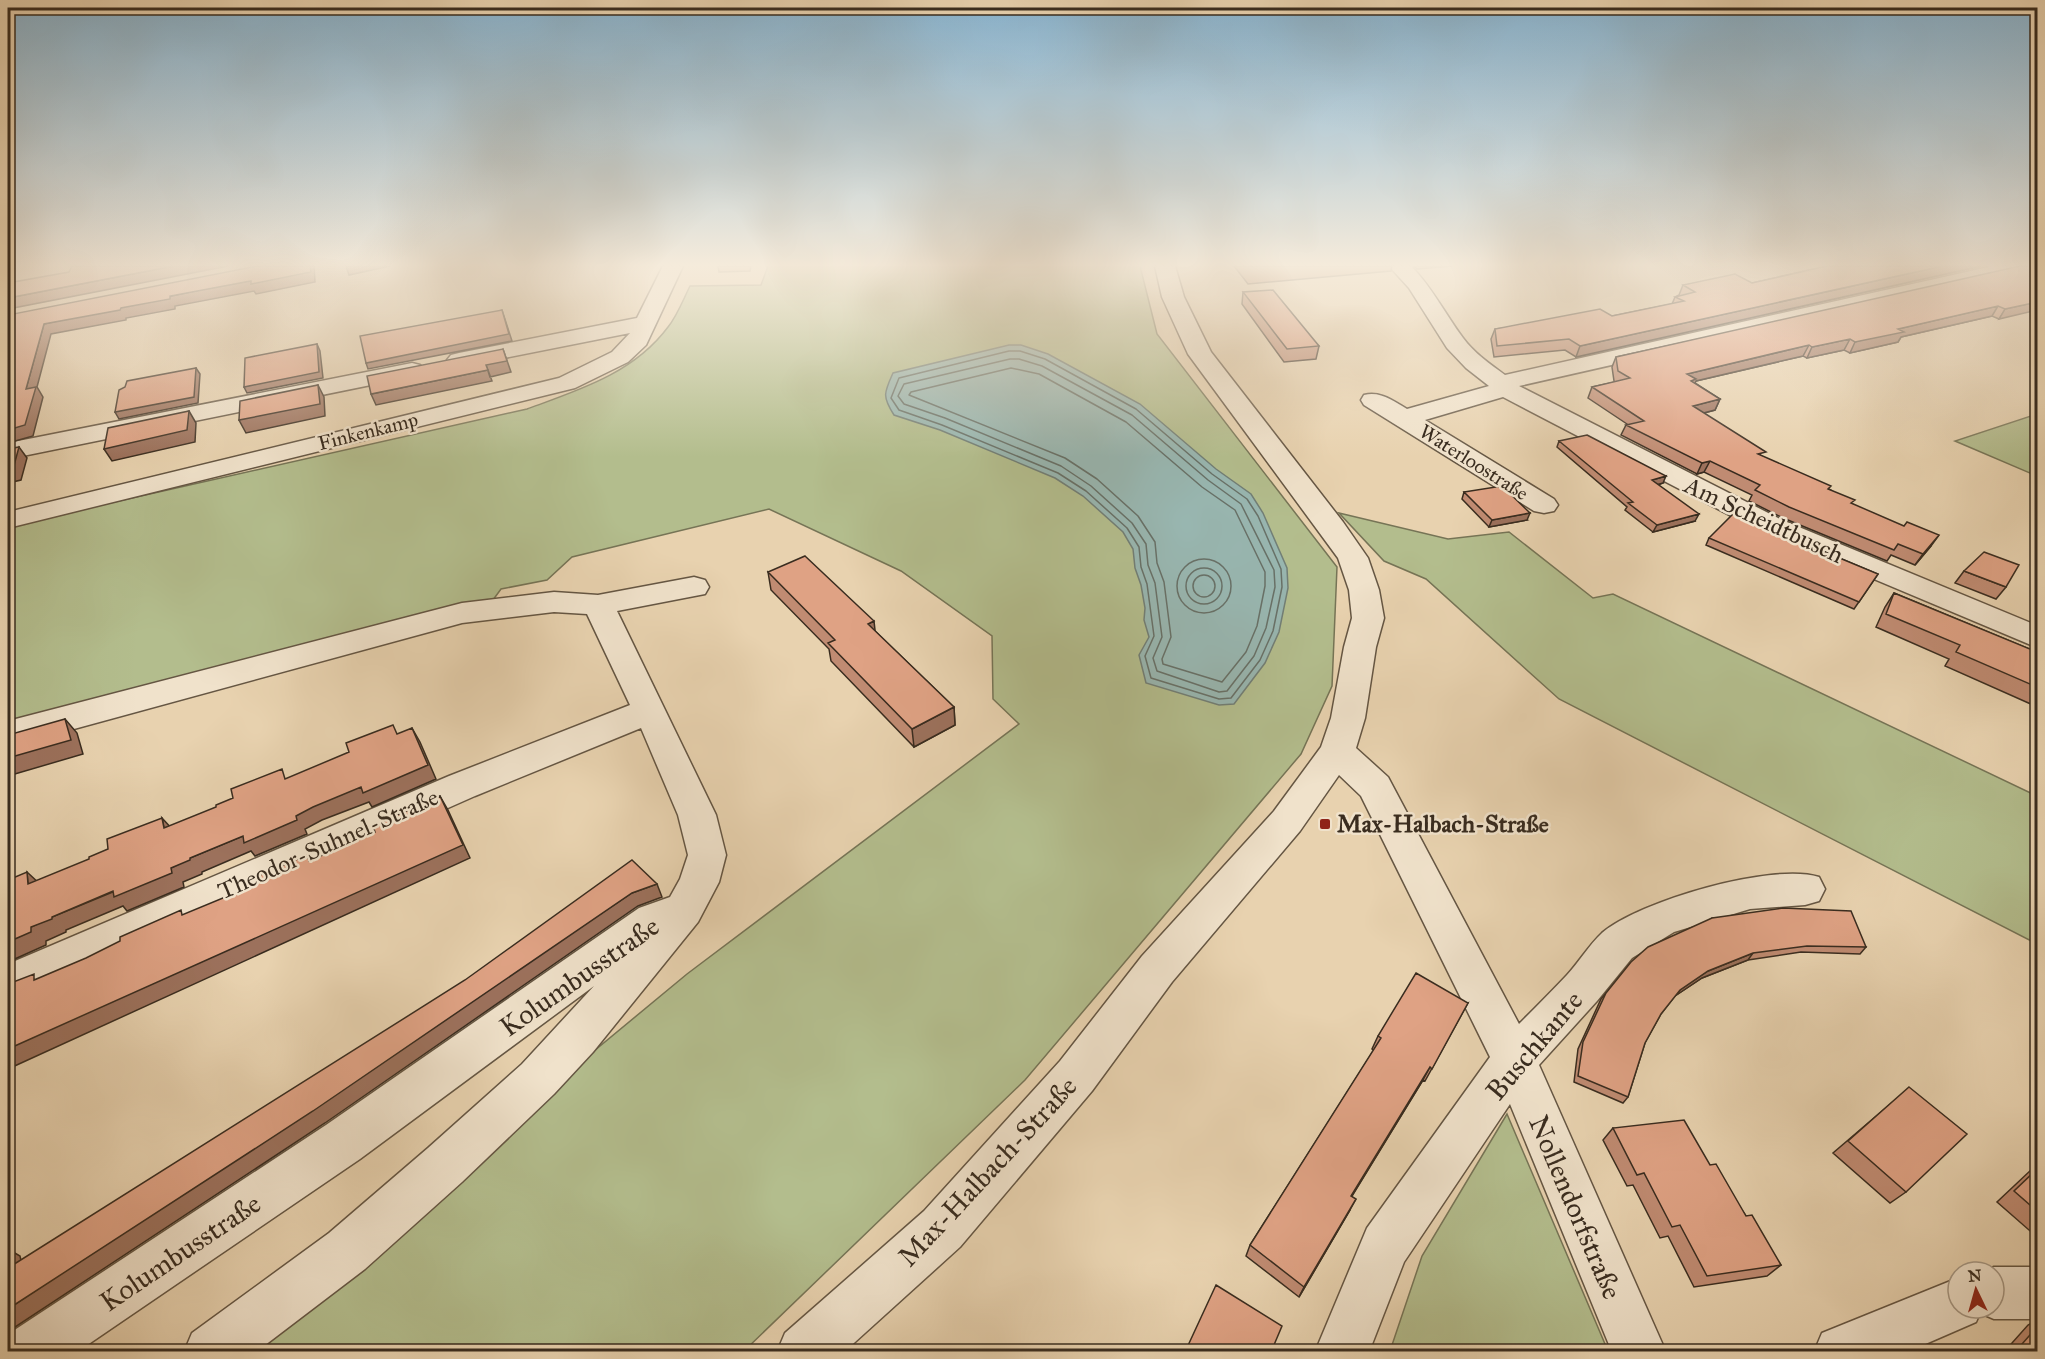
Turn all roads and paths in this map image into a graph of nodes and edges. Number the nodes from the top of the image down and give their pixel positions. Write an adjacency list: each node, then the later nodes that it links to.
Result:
1 (610, 329): 10 (street)
2 (643, 329): 12 (street, Finkenkamp)
3 (1177, 329): 16 (street, Max-Halbach-Straße)
4 (1188, 329): 16 (street, Max-Halbach-Straße)
5 (1446, 329): 7 (street, Am Scheidtbusch)
6 (1745, 329): 7 (street, Waterloostraße)
7 (1503, 385): 9 (street, Waterloostraße); 15 (street, Am Scheidtbusch)
8 (1372, 400): 9 (street, Waterloostraße)
9 (1404, 418): 11 (street, Waterloostraße)
10 (8, 451)
11 (1544, 505)
12 (8, 520)
13 (694, 587): 14 (street)
14 (598, 605): 17 (street); 18 (street)
15 (2037, 638)
16 (1360, 647): 19 (street, Max-Halbach-Straße)
17 (650, 711): 21 (street); 22 (street, Theodor-Suhnel-Straße)
18 (8, 734)
19 (1337, 751): 23 (street, Nollendorfstraße); 29 (street, Max-Halbach-Straße)
20 (1805, 889): 23 (street, Buschkante)
21 (684, 910): 27 (street, Kolumbusstraße); 28 (street, Kolumbusstraße)
22 (8, 984)
23 (1514, 1060): 30 (street, Buschkante); 31 (street, Nollendorfstraße)
24 (2006, 1293): 25 (street)
25 (2037, 1293)
26 (1946, 1309): 32 (street)
27 (29, 1352)
28 (211, 1352)
29 (804, 1352)
30 (1342, 1352)
31 (1640, 1352)
32 (1841, 1352)

